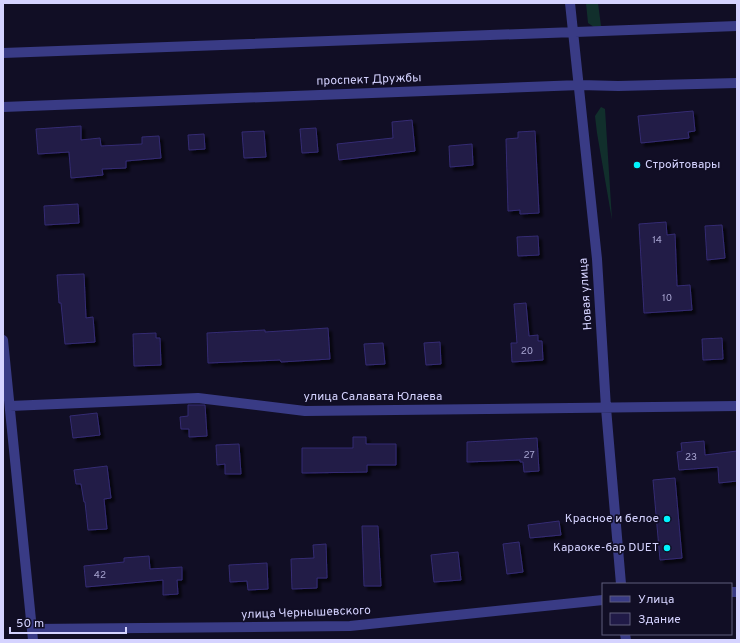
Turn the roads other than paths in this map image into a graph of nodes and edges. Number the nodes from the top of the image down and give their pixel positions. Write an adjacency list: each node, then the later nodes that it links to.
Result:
1 (570, 3): 3 (street, Новая улица)
2 (737, 26): 3 (street)
3 (573, 32): 4 (street); 6 (street, Новая улица)
4 (3, 53)
5 (737, 83): 6 (street, проспект Дружбы)
6 (580, 85): 7 (street, проспект Дружбы); 11 (street, Новая улица)
7 (3, 107)
8 (3, 340): 9 (street)
9 (10, 406): 11 (street, улица Салавата Юлаева); 14 (street)
10 (737, 406): 11 (street, улица Салавата Юлаева)
11 (606, 408): 12 (street, Новая улица)
12 (621, 583)
13 (602, 600): 14 (street, улица Чернышевского)
14 (32, 629): 15 (street)
15 (33, 640)

